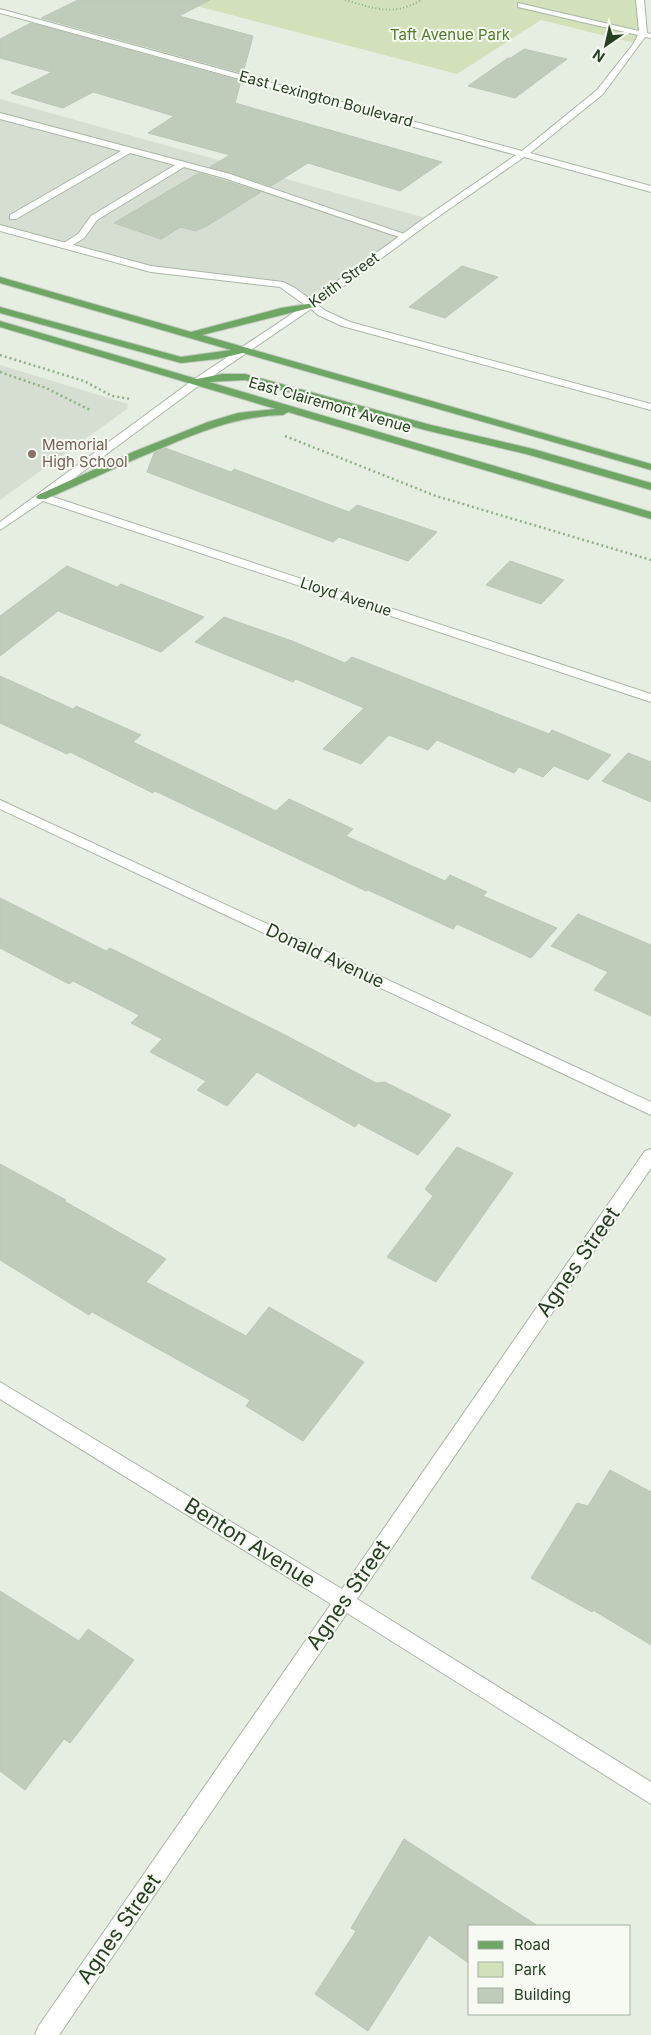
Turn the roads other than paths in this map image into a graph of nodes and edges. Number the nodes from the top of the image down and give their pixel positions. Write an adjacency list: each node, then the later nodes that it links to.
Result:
1 (640, 0): 4 (street)
2 (521, 5): 4 (street)
3 (0, 12): 7 (street, East Lexington Boulevard)
4 (647, 35): 7 (street, Keith Street)
5 (0, 116): 6 (street)
6 (129, 150): 8 (street); 10 (street)
7 (524, 154): 9 (street, East Lexington Boulevard); 12 (street, Keith Street)
8 (183, 164): 12 (street); 13 (street)
9 (651, 188)
10 (13, 217)
11 (0, 228): 13 (street)
12 (405, 236): 15 (street, Keith Street)
13 (65, 246): 15 (street)
14 (0, 280): 18 (main road, East Clairemont Avenue)
15 (310, 305): 18 (main road); 19 (street, Keith Street); 21 (street)
16 (0, 310): 19 (main road)
17 (0, 324): 20 (main road, East Clairemont Avenue)
18 (191, 334): 19 (main road, East Clairemont Avenue)
19 (243, 350): 20 (street, Keith Street); 23 (main road, East Clairemont Avenue)
20 (197, 382): 22 (main road, East Clairemont Avenue); 24 (main road); 25 (street, Keith Street)
21 (651, 407)
22 (301, 412): 25 (main road); 26 (main road, East Clairemont Avenue)
23 (651, 467)
24 (651, 486)
25 (42, 497): 27 (street, Keith Street); 28 (street, Lloyd Avenue)
26 (651, 516)
27 (0, 527)
28 (651, 698)
29 (0, 804): 30 (street, Donald Avenue)
30 (651, 1108)
31 (651, 1155): 33 (street, Agnes Street)
32 (0, 1390): 33 (street, Benton Avenue)
33 (344, 1601): 34 (street, Benton Avenue); 35 (street, Agnes Street)
34 (651, 1794)
35 (46, 2035)

